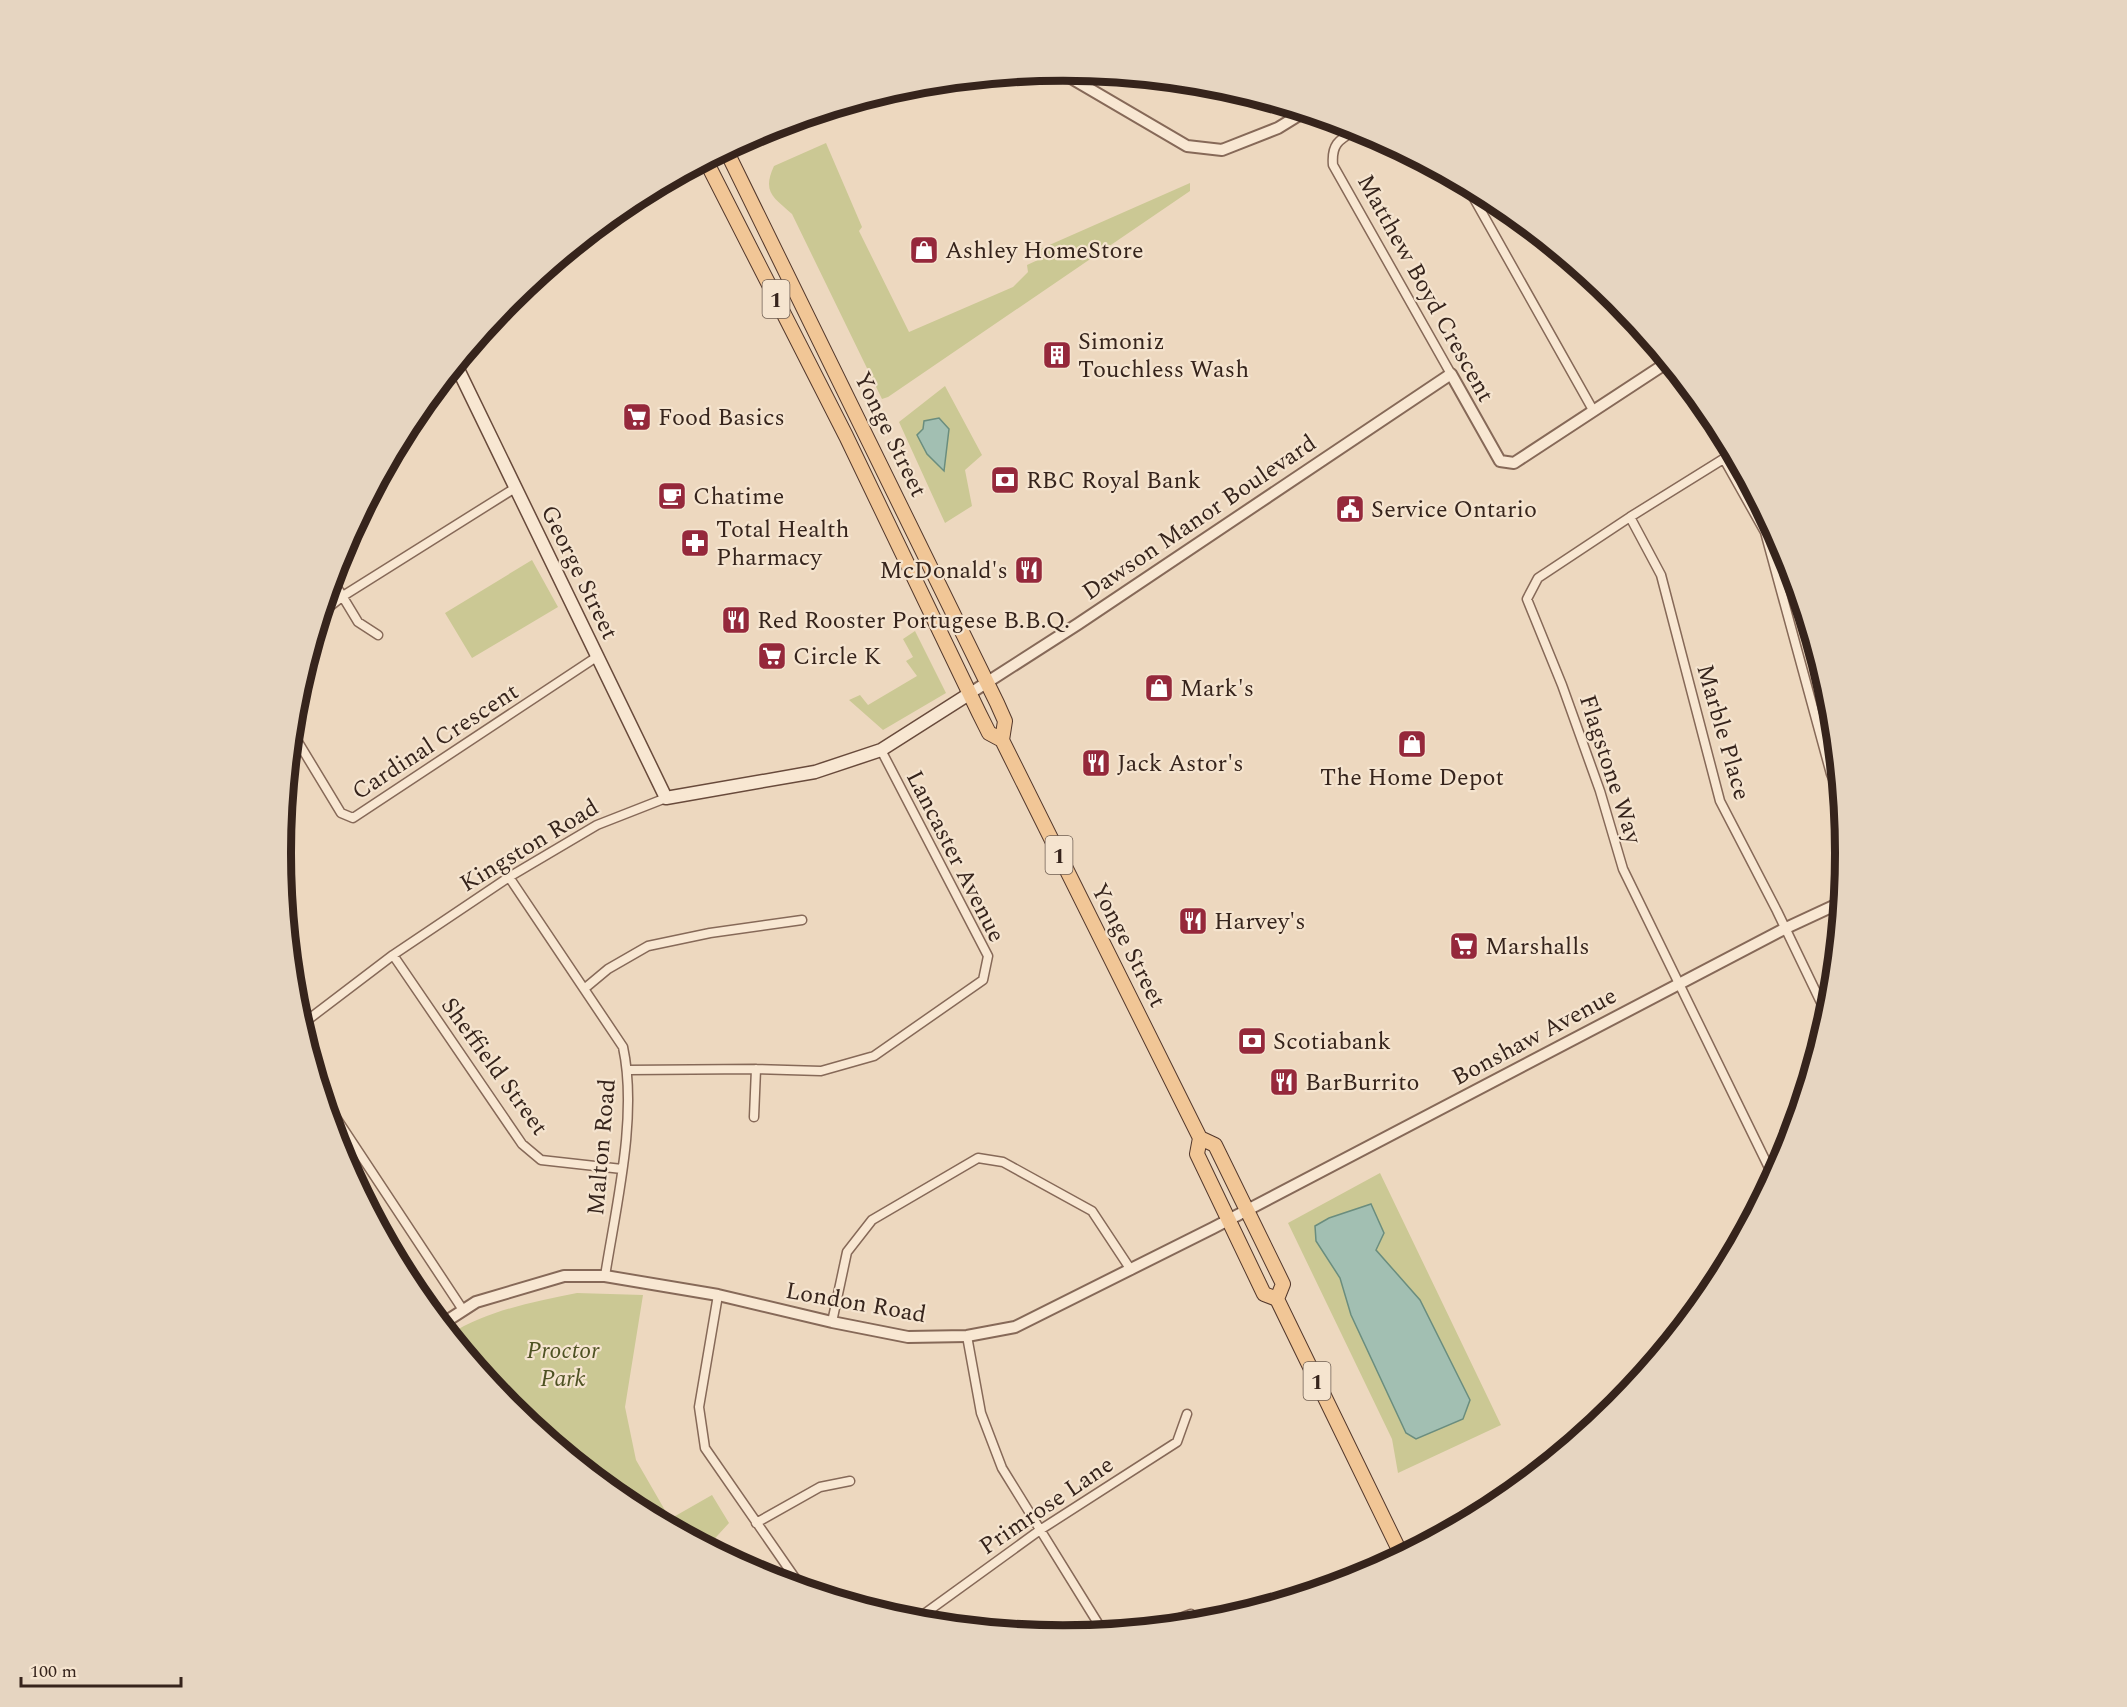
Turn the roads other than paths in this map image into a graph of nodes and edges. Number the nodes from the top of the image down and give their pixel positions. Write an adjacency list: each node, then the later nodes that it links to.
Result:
1 (1077, 82): 2 (street)
2 (1296, 117)
3 (1347, 135): 9 (street, Matthew Boyd Crescent)
4 (730, 158): 22 (main road, Yonge Street / 1)
5 (709, 167): 23 (main road, Yonge Street / 1)
6 (1475, 199): 10 (street)
7 (1662, 366): 10 (street)
8 (460, 373): 13 (main road, George Street)
9 (1451, 374): 10 (street, Matthew Boyd Crescent); 22 (street, Dawson Manor Boulevard)
10 (1593, 410)
11 (1727, 457): 12 (street, Flagstone Way)
12 (1724, 459): 14 (street, Flagstone Way); 16 (street)
13 (515, 488): 18 (street); 21 (main road, George Street)
14 (1630, 517): 32 (street, Marble Place); 34 (street, Flagstone Way)
15 (1775, 553): 16 (street)
16 (1772, 555): 27 (street)
17 (338, 588): 18 (street)
18 (344, 596): 19 (street); 20 (street)
19 (332, 605)
20 (378, 635)
21 (598, 656): 25 (street, Cardinal Crescent); 28 (main road, George Street)
22 (987, 683): 23 (street, Dawson Manor Boulevard); 24 (main road, Yonge Street / 1)
23 (969, 694): 24 (main road, Yonge Street / 1); 26 (main road, Kingston Road)
24 (1002, 740): 42 (main road, Yonge Street / 1)
25 (298, 750)
26 (881, 750): 28 (main road, Kingston Road); 38 (street, Lancaster Avenue)
27 (1831, 774)
28 (666, 798): 29 (street, Kingston Road)
29 (509, 877): 33 (street, Kingston Road); 35 (street, Malton Road)
30 (1834, 906): 32 (street, Bonshaw Avenue)
31 (802, 920): 35 (street)
32 (1786, 928): 34 (street, Bonshaw Avenue); 36 (street, Marble Place)
33 (393, 955): 37 (street, Kingston Road); 44 (street, Sheffield Street)
34 (1679, 984): 43 (street, Flagstone Way); 45 (street, Bonshaw Avenue)
35 (585, 989): 39 (street, Malton Road)
36 (1821, 1003)
37 (309, 1019)
38 (756, 1068): 39 (street, Lancaster Avenue); 40 (street)
39 (628, 1070): 44 (street, Malton Road)
40 (754, 1117)
41 (341, 1125): 51 (street)
42 (1200, 1138): 45 (main road, Yonge Street / 1); 46 (main road, Yonge Street / 1)
43 (1769, 1167)
44 (622, 1169): 48 (street, Malton Road)
45 (1247, 1210): 46 (street, London Road); 50 (main road, Yonge Street / 1)
46 (1228, 1220): 47 (street, London Road); 50 (main road, Yonge Street / 1)
47 (1131, 1269): 53 (street); 54 (street, London Road)
48 (605, 1275): 49 (street, London Road); 51 (street, London Road)
49 (718, 1295): 53 (street, London Road); 57 (street)
50 (1277, 1299): 59 (main road, Yonge Street / 1)
51 (464, 1311): 52 (street, London Road)
52 (448, 1320)
53 (832, 1323): 54 (street, London Road)
54 (967, 1336): 58 (street)
55 (1187, 1413): 58 (street, Primrose Lane)
56 (850, 1481): 57 (street)
57 (756, 1522): 60 (street)
58 (1040, 1530): 61 (street, Primrose Lane); 64 (street)
59 (1399, 1549)
60 (794, 1577)
61 (926, 1613)
62 (1191, 1614): 63 (street)
63 (1188, 1615)
64 (1099, 1625)

